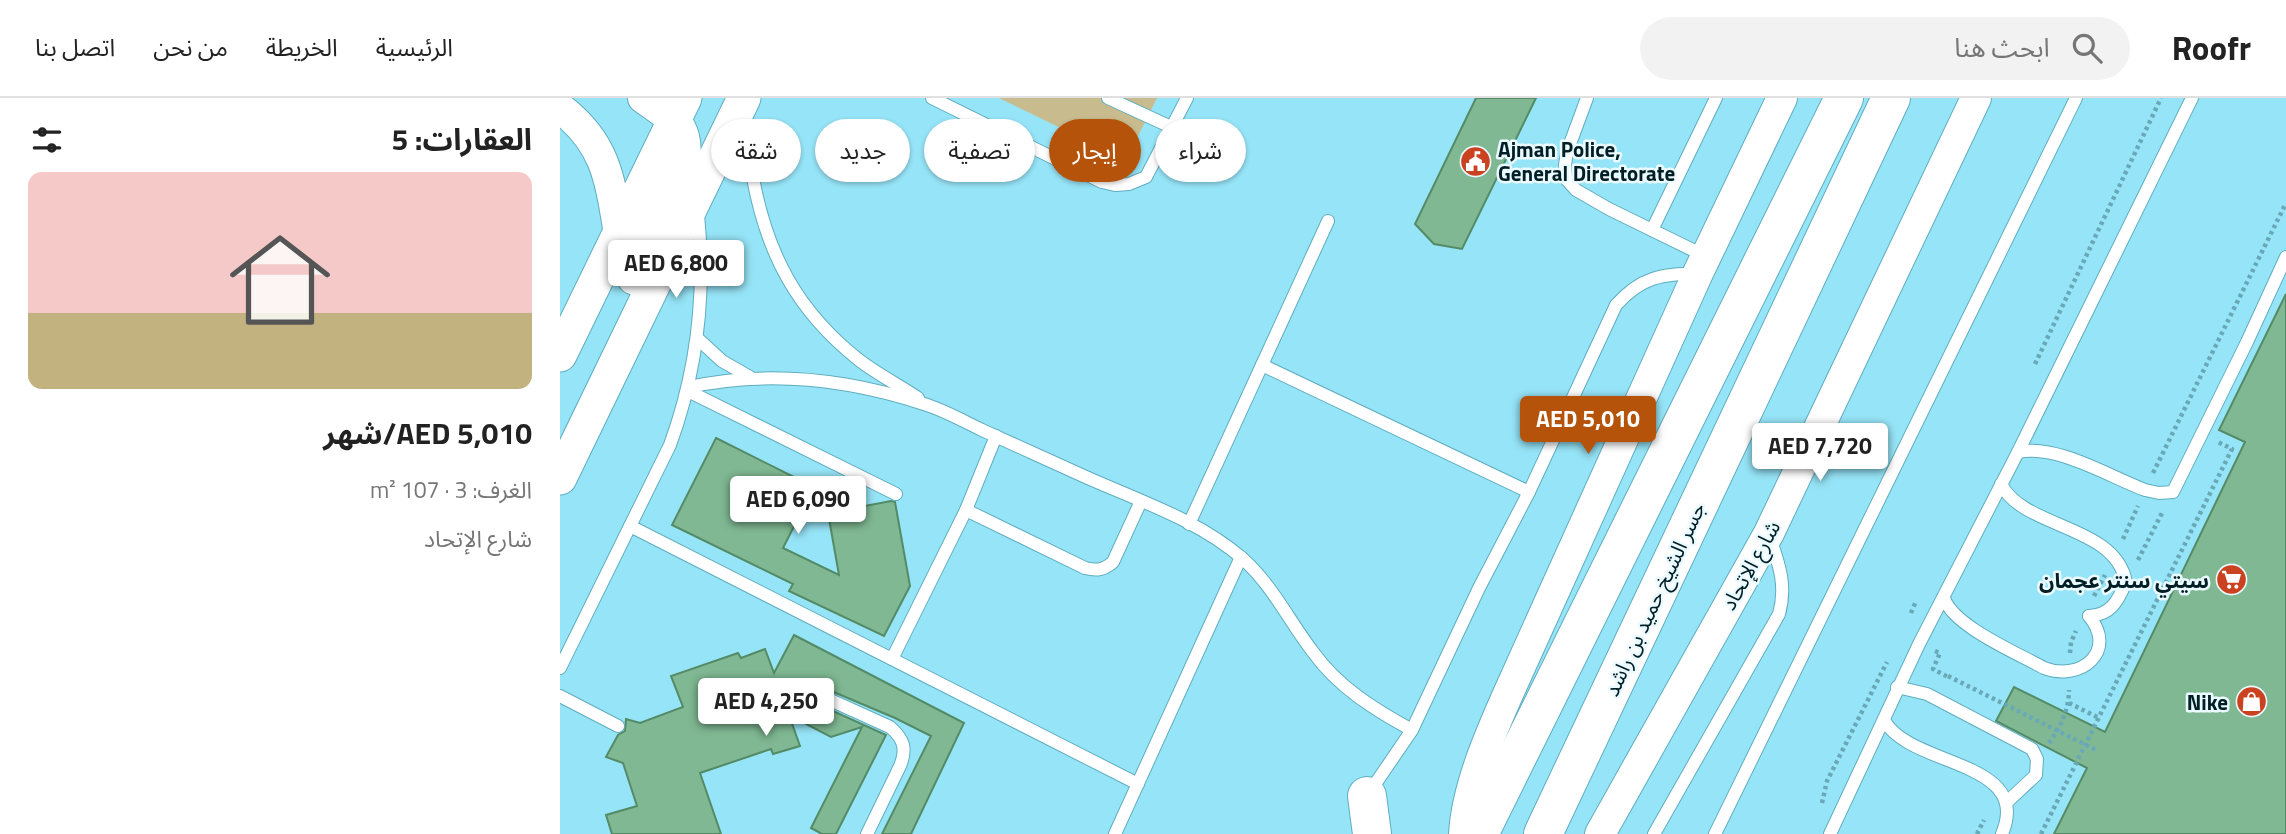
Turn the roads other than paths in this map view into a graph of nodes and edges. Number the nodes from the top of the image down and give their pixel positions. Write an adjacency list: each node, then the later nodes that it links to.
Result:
1 (643, 98): 15 (street)
2 (744, 98): 20 (main road)
3 (932, 98): 18 (lane)
4 (1108, 98): 17 (lane)
5 (1187, 98): 16 (lane)
6 (1587, 98): 22 (lane)
7 (1716, 98): 22 (lane)
8 (1782, 98): 25 (street)
9 (1844, 98): 60 (highway)
10 (1891, 98): 61 (highway, جسر الشيخ حميد بن راشد)
11 (1976, 98): 43 (street, شارع الإتحاد)
12 (2076, 98): 64 (lane)
13 (2192, 98): 34 (lane)
14 (560, 108): 23 (street)
15 (680, 109): 23 (main road); 28 (main road)
16 (1175, 119)
17 (1155, 120)
18 (1155, 159)
19 (754, 182): 32 (lane)
20 (696, 199): 26 (lane); 28 (main road)
21 (1328, 221): 29 (lane)
22 (1652, 230): 25 (lane)
23 (619, 234): 27 (main road)
24 (2286, 257): 34 (lane)
25 (1703, 265): 37 (lane); 59 (street)
26 (697, 338): 30 (lane); 31 (lane)
27 (560, 355)
28 (618, 356): 35 (main road)
29 (1262, 365): 37 (lane); 41 (lane)
30 (751, 378): 31 (lane); 32 (lane)
31 (688, 389): 38 (lane); 42 (lane)
32 (927, 405): 33 (lane)
33 (996, 436): 39 (lane); 40 (lane)
34 (2018, 452): 36 (lane)
35 (560, 478)
36 (2001, 484): 45 (lane); 45 (lane)
37 (1529, 492): 53 (lane)
38 (896, 494)
39 (1141, 501): 40 (lane); 41 (lane)
40 (966, 510): 46 (lane)
41 (1189, 524): 44 (lane)
42 (630, 526): 46 (lane); 47 (lane)
43 (1769, 533): 62 (street, شارع الإتحاد); 63 (lane)
44 (1241, 557): 53 (lane); 54 (lane)
45 (1944, 598): 48 (lane)
46 (892, 659): 54 (lane)
47 (560, 668)
48 (1898, 687): 51 (lane); 55 (lane)
49 (817, 694): 57 (lane)
50 (560, 696): 52 (lane)
51 (1884, 720): 55 (lane); 65 (lane)
52 (618, 726)
53 (1412, 730): 56 (lane)
54 (1138, 784): 58 (lane)
55 (2007, 802): 66 (lane)
56 (1365, 817)
57 (867, 834)
58 (1115, 834)
59 (1464, 834)
60 (1479, 834)
61 (1543, 834)
62 (1600, 834)
63 (1654, 834)
64 (1715, 834)
65 (1830, 834)
66 (2002, 834)

